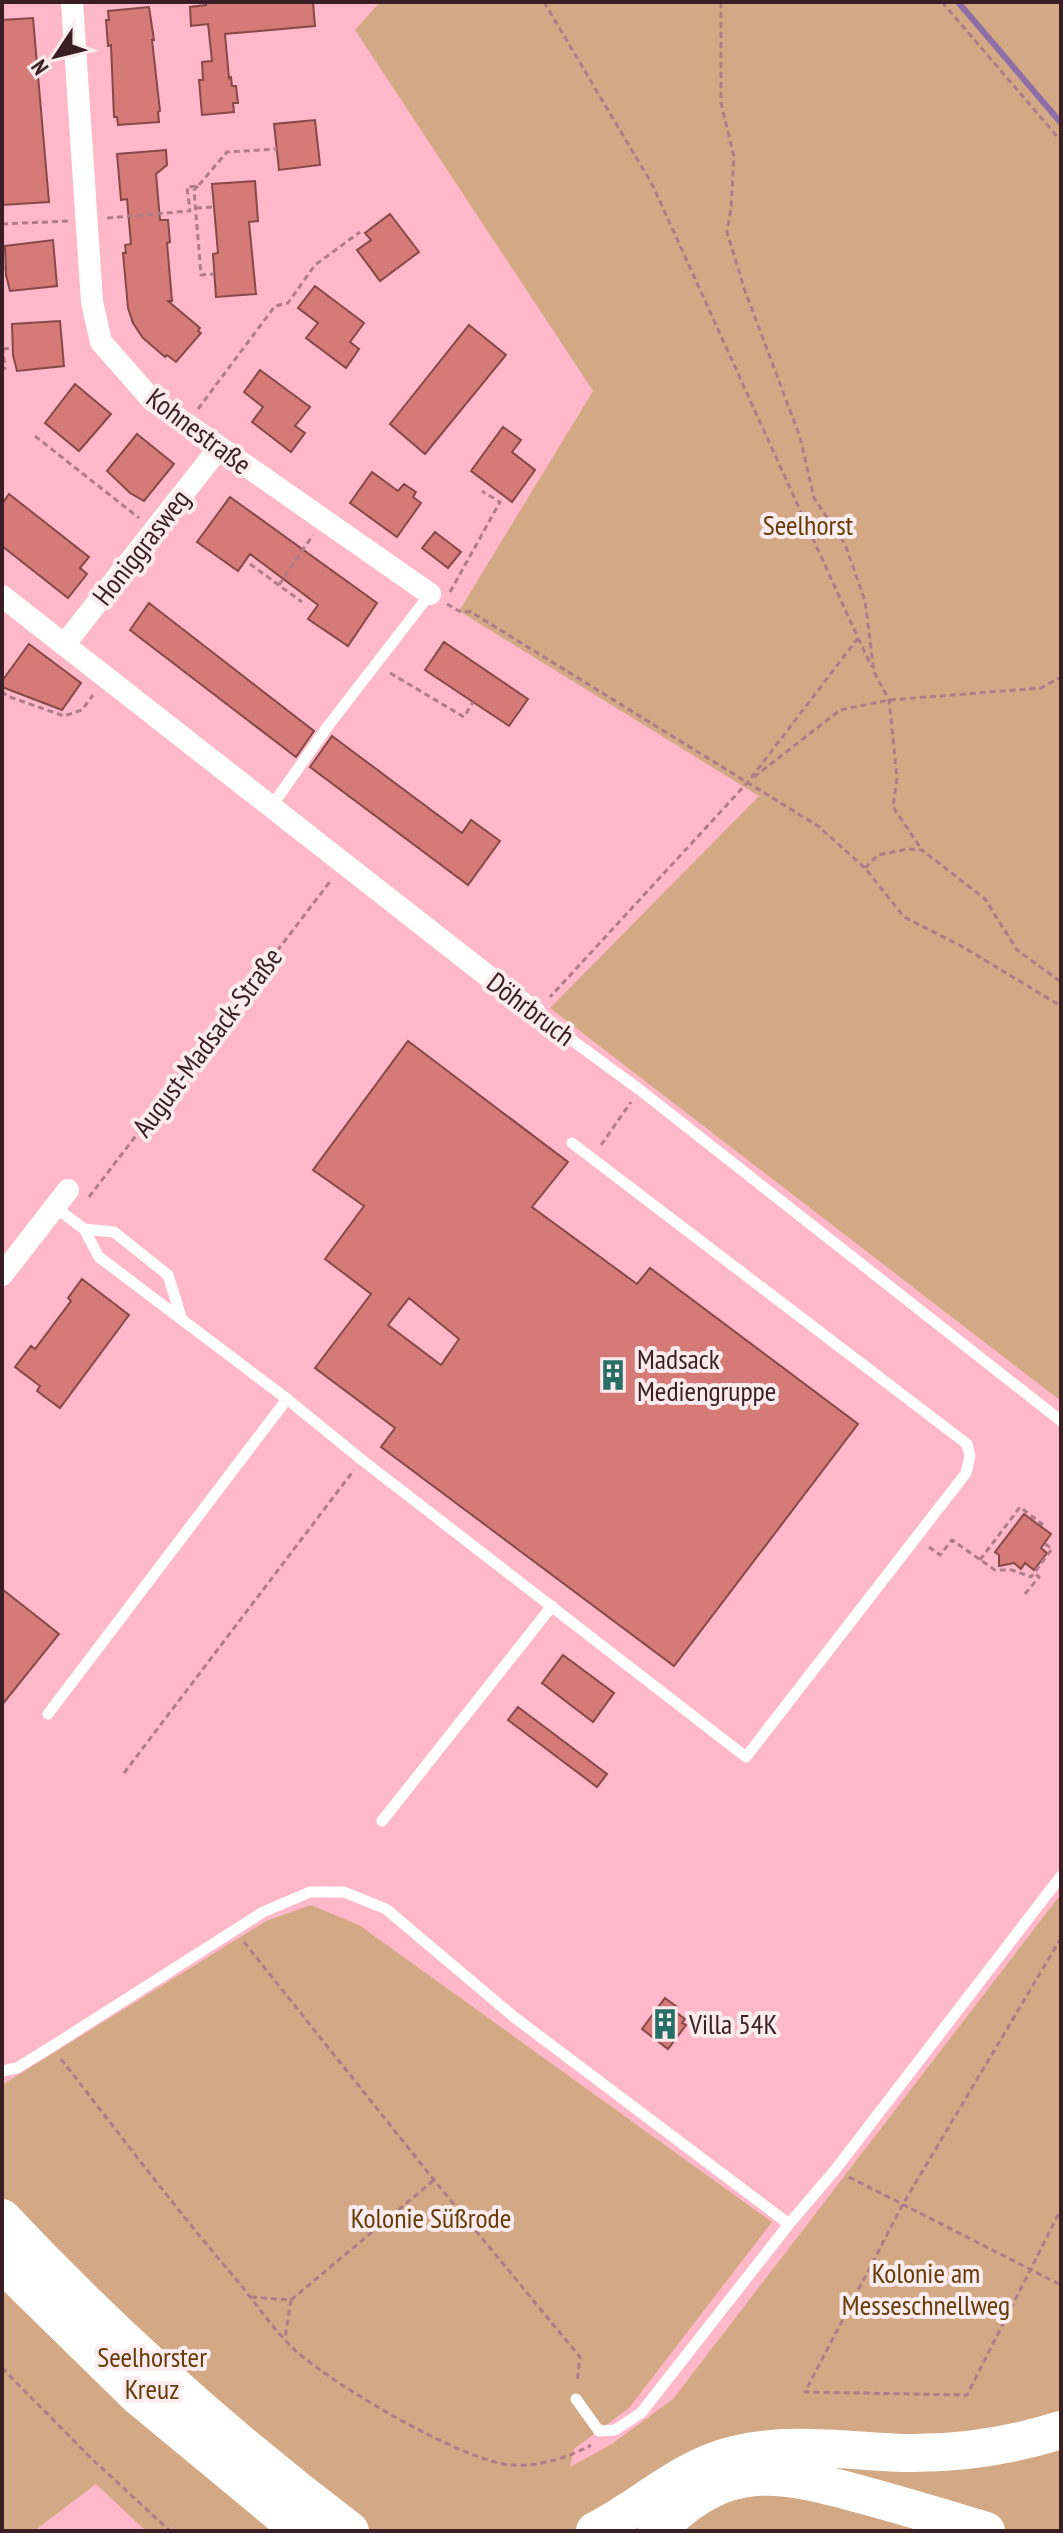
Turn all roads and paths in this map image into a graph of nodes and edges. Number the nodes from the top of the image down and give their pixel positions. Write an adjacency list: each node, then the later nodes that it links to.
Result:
1 (72, 2): 10 (street, Kohnestraße)
2 (544, 2): 29 (path)
3 (721, 2): 32 (path)
4 (942, 2): 5 (path)
5 (1061, 141)
6 (277, 149): 7 (path)
7 (198, 186): 9 (path); 10 (path)
8 (214, 207): 9 (path)
9 (196, 208): 13 (path)
10 (86, 220): 11 (path); 18 (street, Kohnestraße)
11 (2, 224)
12 (360, 232): 18 (path)
13 (214, 274)
14 (2, 337): 16 (path)
15 (12, 348): 16 (path)
16 (3, 349): 17 (path)
17 (5, 370)
18 (186, 425): 20 (street, Kohnestraße)
19 (35, 436): 23 (path)
20 (219, 448): 22 (street, Kohnestraße); 23 (street, Honiggrasweg)
21 (482, 491): 27 (path)
22 (323, 521): 25 (path); 27 (street, Kohnestraße)
23 (154, 530): 30 (street, Honiggrasweg)
24 (250, 564): 25 (path)
25 (279, 585): 28 (path)
26 (2, 596): 30 (street, Döhrbruch)
27 (437, 598): 31 (lane); 38 (path)
28 (302, 602)
29 (858, 638): 32 (path); 38 (path)
30 (64, 645): 34 (street, Döhrbruch)
31 (376, 664): 37 (path); 39 (lane)
32 (876, 675): 36 (path)
33 (1061, 677): 36 (path)
34 (106, 679): 35 (path); 39 (street, Döhrbruch)
35 (2, 691)
36 (889, 700): 38 (path); 40 (path)
37 (473, 702)
38 (748, 782): 42 (path); 45 (path)
39 (271, 808): 41 (street, Döhrbruch)
40 (922, 850): 42 (path); 43 (path)
41 (343, 865): 45 (street, Döhrbruch); 49 (path, August-Madsack-Straße)
42 (865, 868): 44 (path)
43 (1061, 982)
44 (1061, 1006)
45 (535, 1013): 46 (lane, Döhrbruch)
46 (640, 1090): 48 (path); 54 (lane, Döhrbruch)
47 (572, 1143): 48 (lane)
48 (592, 1158): 57 (lane)
49 (65, 1205): 50 (lane); 51 (street)
50 (84, 1229): 52 (lane); 52 (lane)
51 (2, 1275)
52 (181, 1318): 53 (lane)
53 (287, 1399): 55 (lane); 63 (lane)
54 (1061, 1421)
55 (362, 1460): 62 (lane); 64 (path)
56 (1040, 1526): 59 (path)
57 (916, 1537): 59 (path); 62 (lane)
58 (1044, 1543): 60 (path)
59 (980, 1560): 60 (path)
60 (1034, 1573): 61 (path)
61 (1025, 1594)
62 (552, 1606): 65 (lane)
63 (48, 1714)
64 (124, 1773)
65 (382, 1821)
66 (1061, 1876): 71 (lane)
67 (234, 1930): 69 (lane); 72 (path); 76 (lane)
68 (1061, 1938): 73 (path)
69 (51, 2047): 70 (lane); 80 (path)
70 (2, 2071)
71 (835, 2170): 73 (path); 76 (lane)
72 (434, 2180): 81 (path); 84 (path)
73 (903, 2204): 78 (path); 78 (path)
74 (1061, 2209): 78 (path)
75 (2, 2218): 89 (highway)
76 (789, 2224): 86 (lane)
77 (2, 2263): 91 (highway)
78 (1030, 2269): 79 (path)
79 (1061, 2285)
80 (251, 2297): 81 (path); 82 (path)
81 (291, 2300): 82 (path)
82 (285, 2338): 86 (path)
83 (2, 2368): 90 (path)
84 (576, 2399): 86 (lane)
85 (1061, 2430): 87 (highway)
86 (599, 2431)
87 (852, 2449): 88 (highway); 94 (highway)
88 (786, 2477): 95 (highway); 96 (highway)
89 (290, 2486): 92 (highway); 93 (highway)
90 (170, 2531)
91 (301, 2531)
92 (350, 2531)
93 (373, 2531)
94 (595, 2531)
95 (657, 2531)
96 (986, 2531)

